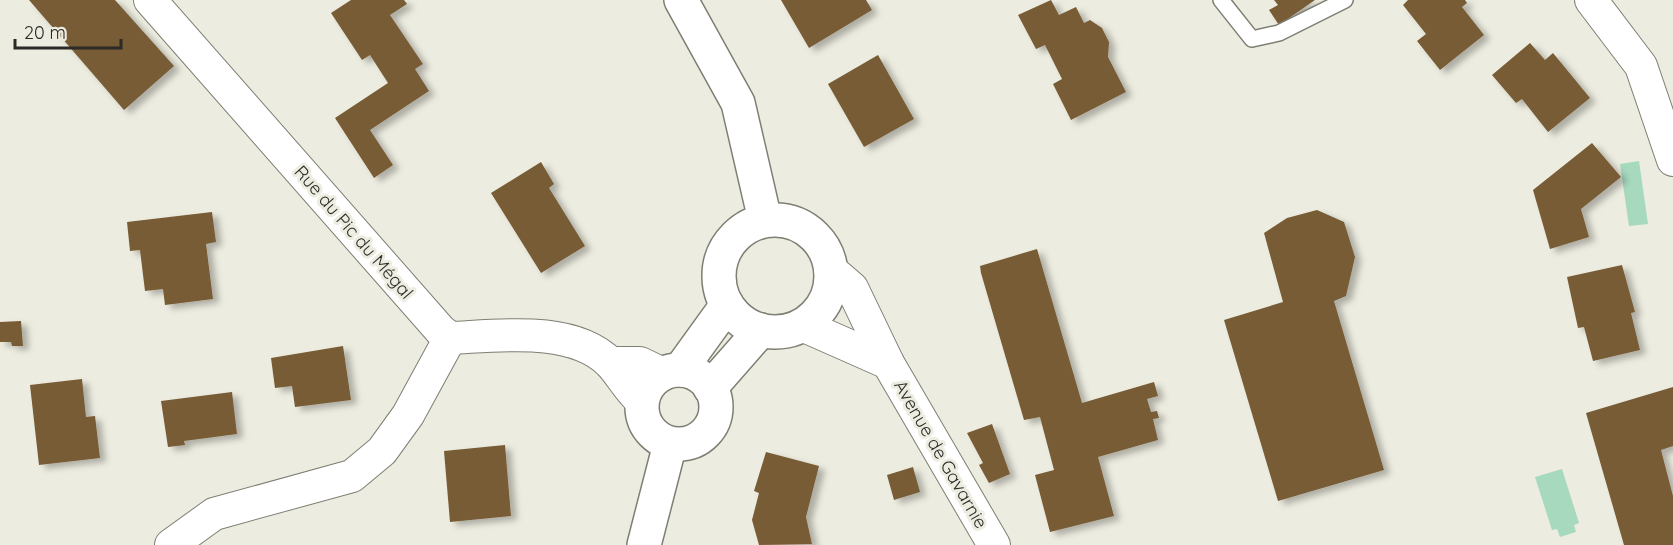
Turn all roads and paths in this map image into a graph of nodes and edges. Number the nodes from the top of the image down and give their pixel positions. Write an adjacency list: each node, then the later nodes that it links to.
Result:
1 (150, 0): 12 (street, Rue du Pic du Mégal)
2 (681, 0): 7 (main road)
3 (1221, 0): 4 (lane)
4 (1345, 0)
5 (1591, 0): 6 (street)
6 (1673, 160)
7 (765, 220): 8 (main road); 9 (main road)
8 (830, 269): 10 (main road); 14 (street, Avenue de Gavarnie)
9 (727, 305): 11 (main road); 15 (main road)
10 (802, 325): 11 (main road); 14 (street, Avenue de Gavarnie)
11 (761, 330): 16 (main road)
12 (450, 338): 13 (street); 19 (street)
13 (610, 363): 15 (street); 17 (street)
14 (888, 363): 21 (street, Avenue de Gavarnie)
15 (672, 372): 16 (main road); 17 (main road)
16 (710, 388): 18 (main road)
17 (642, 402): 18 (main road)
18 (670, 444): 20 (main road)
19 (171, 545)
20 (644, 545)
21 (994, 545)

